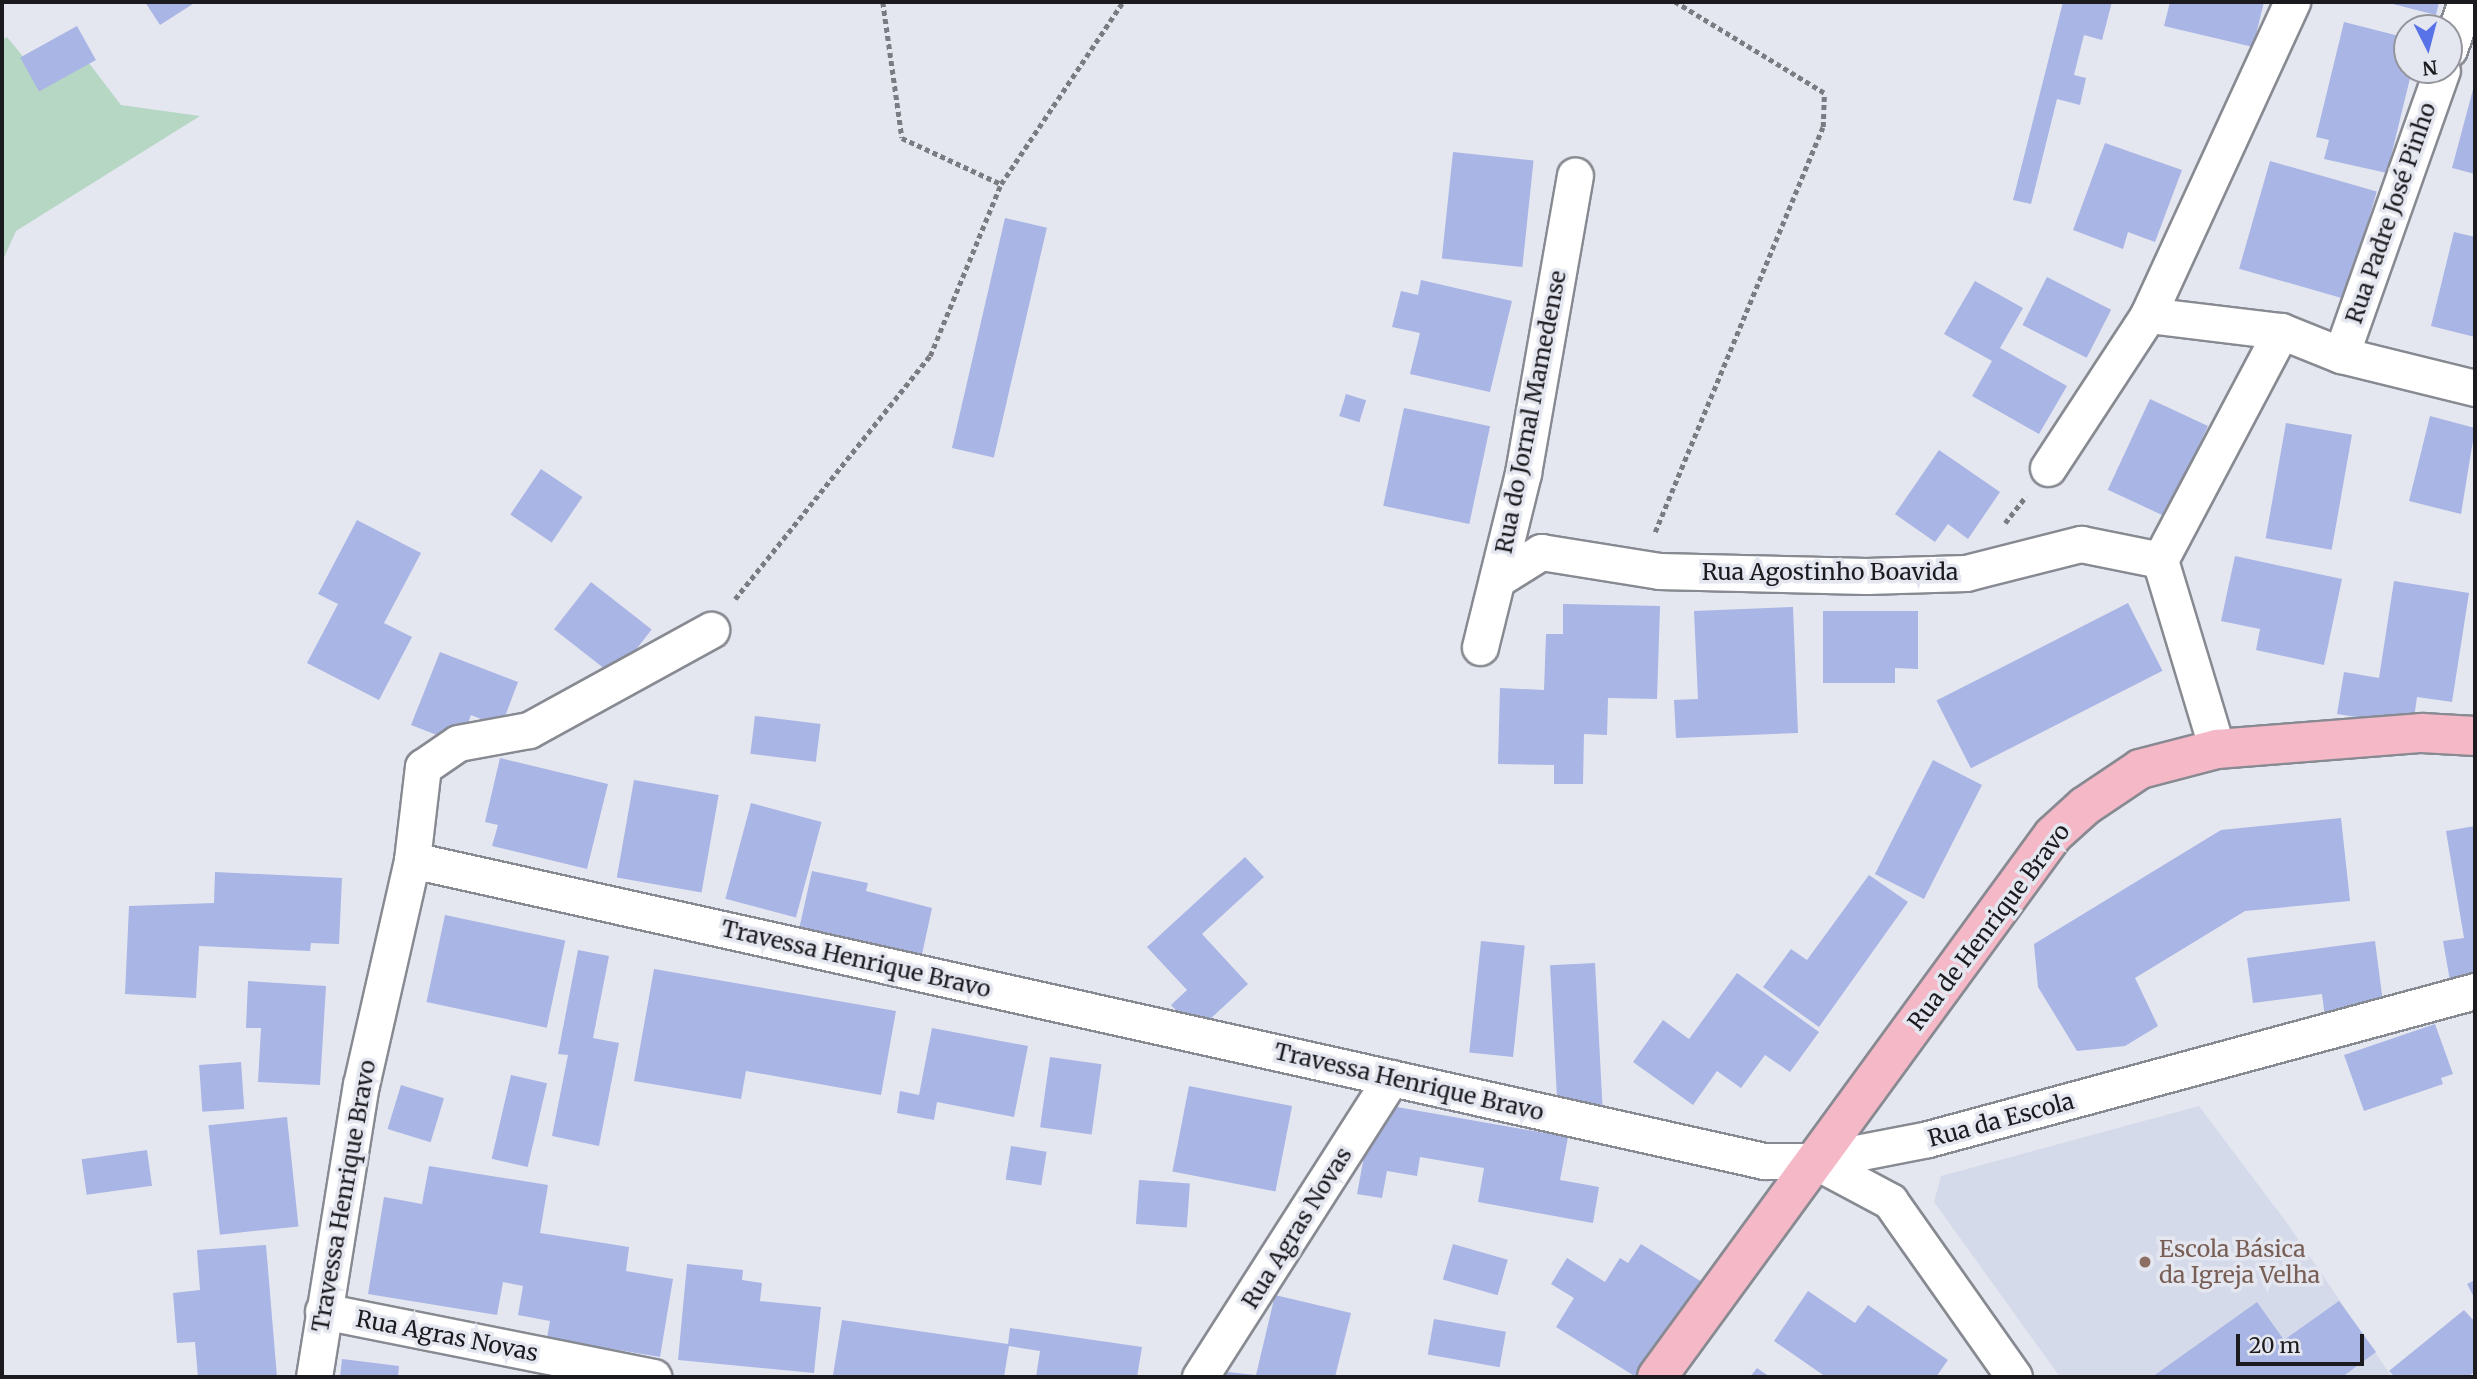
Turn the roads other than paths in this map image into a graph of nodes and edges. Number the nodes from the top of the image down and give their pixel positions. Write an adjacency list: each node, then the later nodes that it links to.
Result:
1 (2292, 2): 4 (street)
2 (2437, 84): 6 (street, Rua Padre José Pinho)
3 (1575, 176): 10 (street, Rua do Jornal Mamedense)
4 (2148, 315): 5 (street); 8 (street)
5 (2281, 331): 6 (street); 9 (street)
6 (2341, 355): 7 (street)
7 (2475, 388)
8 (2048, 468)
9 (2160, 560): 10 (street, Rua Agostinho Boavida); 14 (street)
10 (1498, 579): 12 (street, Rua do Jornal Mamedense)
11 (711, 630): 15 (street)
12 (1480, 647)
13 (2475, 736): 14 (main road, Rua de Henrique Bravo)
14 (2217, 749): 18 (main road, Rua de Henrique Bravo)
15 (412, 860): 17 (street, Travessa Henrique Bravo); 19 (street, Travessa Henrique Bravo)
16 (2475, 991): 18 (street, Rua da Escola)
17 (1391, 1078): 18 (street, Travessa Henrique Bravo); 22 (street, Rua Agras Novas)
18 (1815, 1161): 23 (main road, Rua de Henrique Bravo); 24 (street)
19 (323, 1311): 20 (street, Travessa Henrique Bravo); 21 (street, Rua Agras Novas)
20 (314, 1377)
21 (653, 1377)
22 (1200, 1377)
23 (1657, 1377)
24 (2014, 1377)

